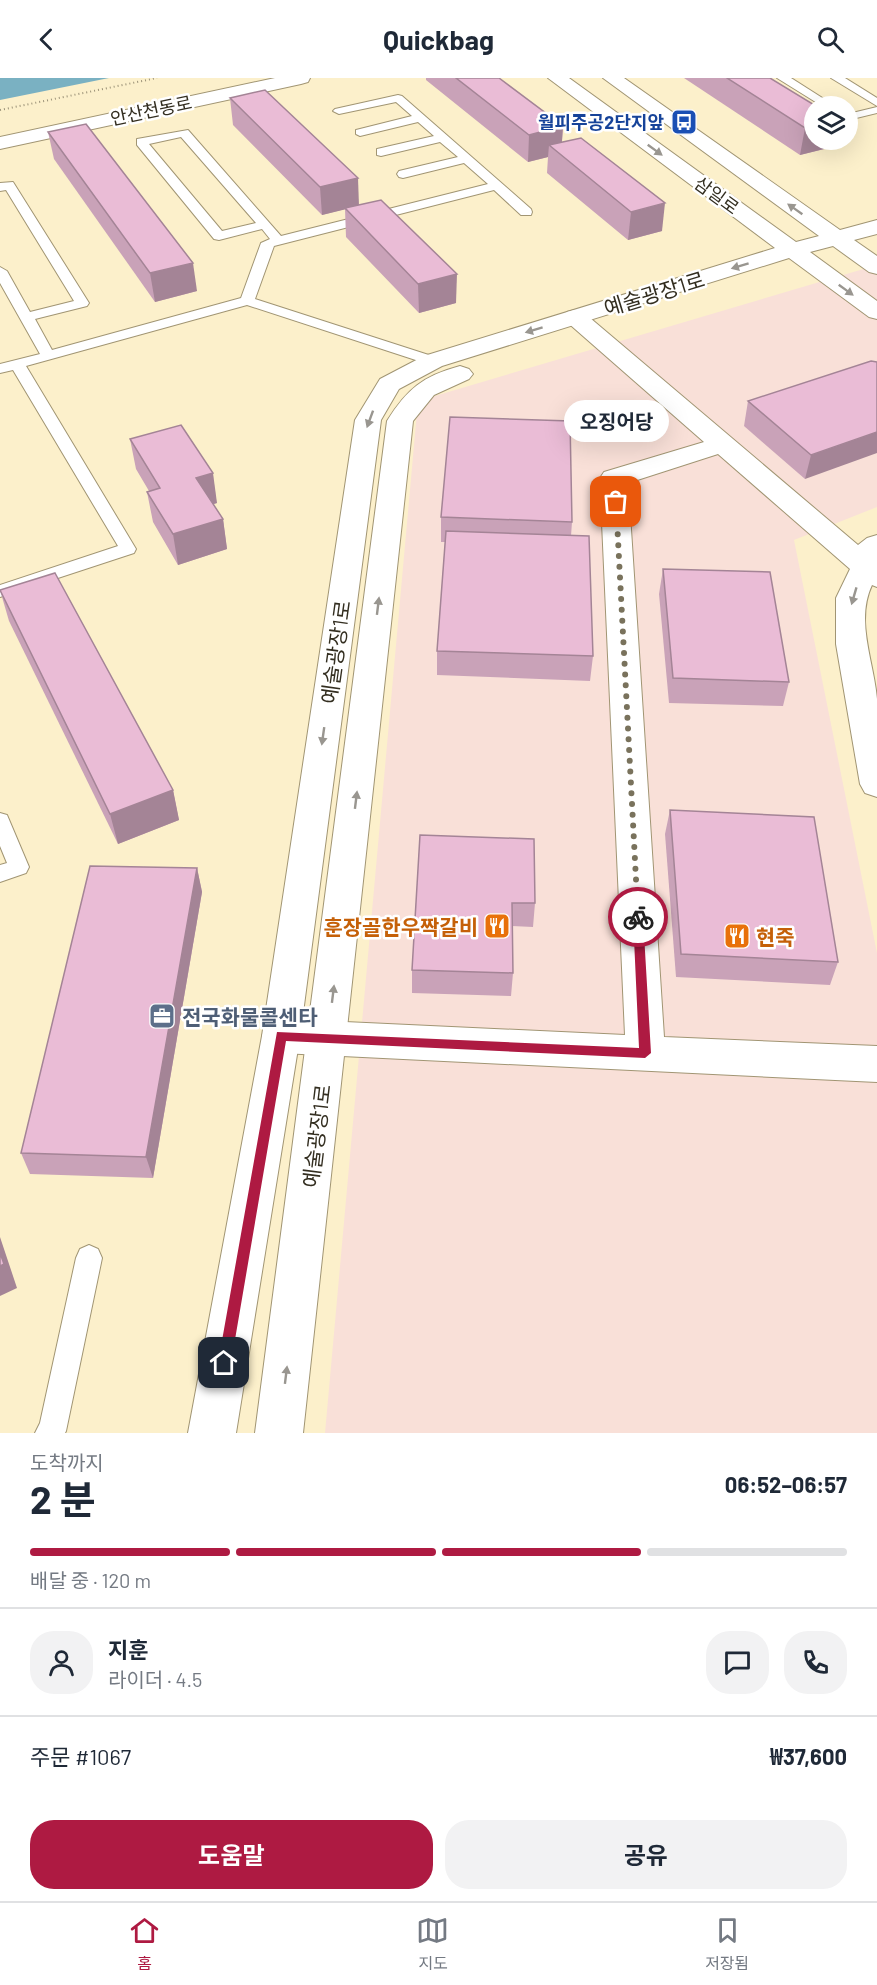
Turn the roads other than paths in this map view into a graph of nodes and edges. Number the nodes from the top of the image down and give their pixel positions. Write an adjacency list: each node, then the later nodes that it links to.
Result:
1 (301, 78): 14 (street, 안산천동로)
2 (557, 78): 25 (street, 삼일로, one-way to 25)
3 (612, 78): 24 (street, 삼일로, one-way to 3)
4 (783, 78): 6 (lane)
5 (837, 78): 7 (lane)
6 (812, 96)
7 (877, 103)
8 (877, 110): 10 (lane)
9 (339, 111): 11 (lane)
10 (858, 115)
11 (420, 118): 12 (lane); 13 (lane)
12 (360, 132)
13 (442, 138): 15 (lane); 16 (lane)
14 (0, 143)
15 (381, 152)
16 (466, 159): 17 (lane); 18 (lane)
17 (403, 174)
18 (496, 186): 20 (lane); 23 (lane)
19 (0, 187): 29 (lane)
20 (526, 212)
21 (264, 225): 21 (lane); 23 (lane)
22 (877, 227): 24 (street, 예술광장1로)
23 (278, 240): 27 (lane)
24 (862, 252): 25 (street, 예술광장1로)
25 (803, 258): 28 (street, 삼일로, one-way to 28); 30 (street, 예술광장1로)
26 (0, 272): 29 (lane)
27 (247, 301): 31 (lane); 32 (lane)
28 (877, 312)
29 (26, 316): 31 (lane)
30 (585, 325): 32 (street, 예술광장1로, one-way to 32); 35 (street); 42 (street, 예술광장1로, one-way to 30)
31 (48, 355): 33 (lane)
32 (433, 360): 41 (street, 예술광장1로, one-way to 41)
33 (17, 364): 34 (lane); 37 (lane)
34 (0, 369)
35 (723, 444): 36 (street); 43 (street)
36 (873, 563): 38 (street, one-way to 38)
37 (0, 591)
38 (877, 784)
39 (0, 821): 40 (lane)
40 (0, 874)
41 (281, 1036): 42 (street); 47 (street, 예술광장1로)
42 (328, 1038): 43 (street); 48 (street, 예술광장1로, one-way to 42)
43 (645, 1053): 44 (street)
44 (877, 1064)
45 (89, 1258): 46 (lane)
46 (49, 1433)
47 (212, 1433)
48 (279, 1433)

